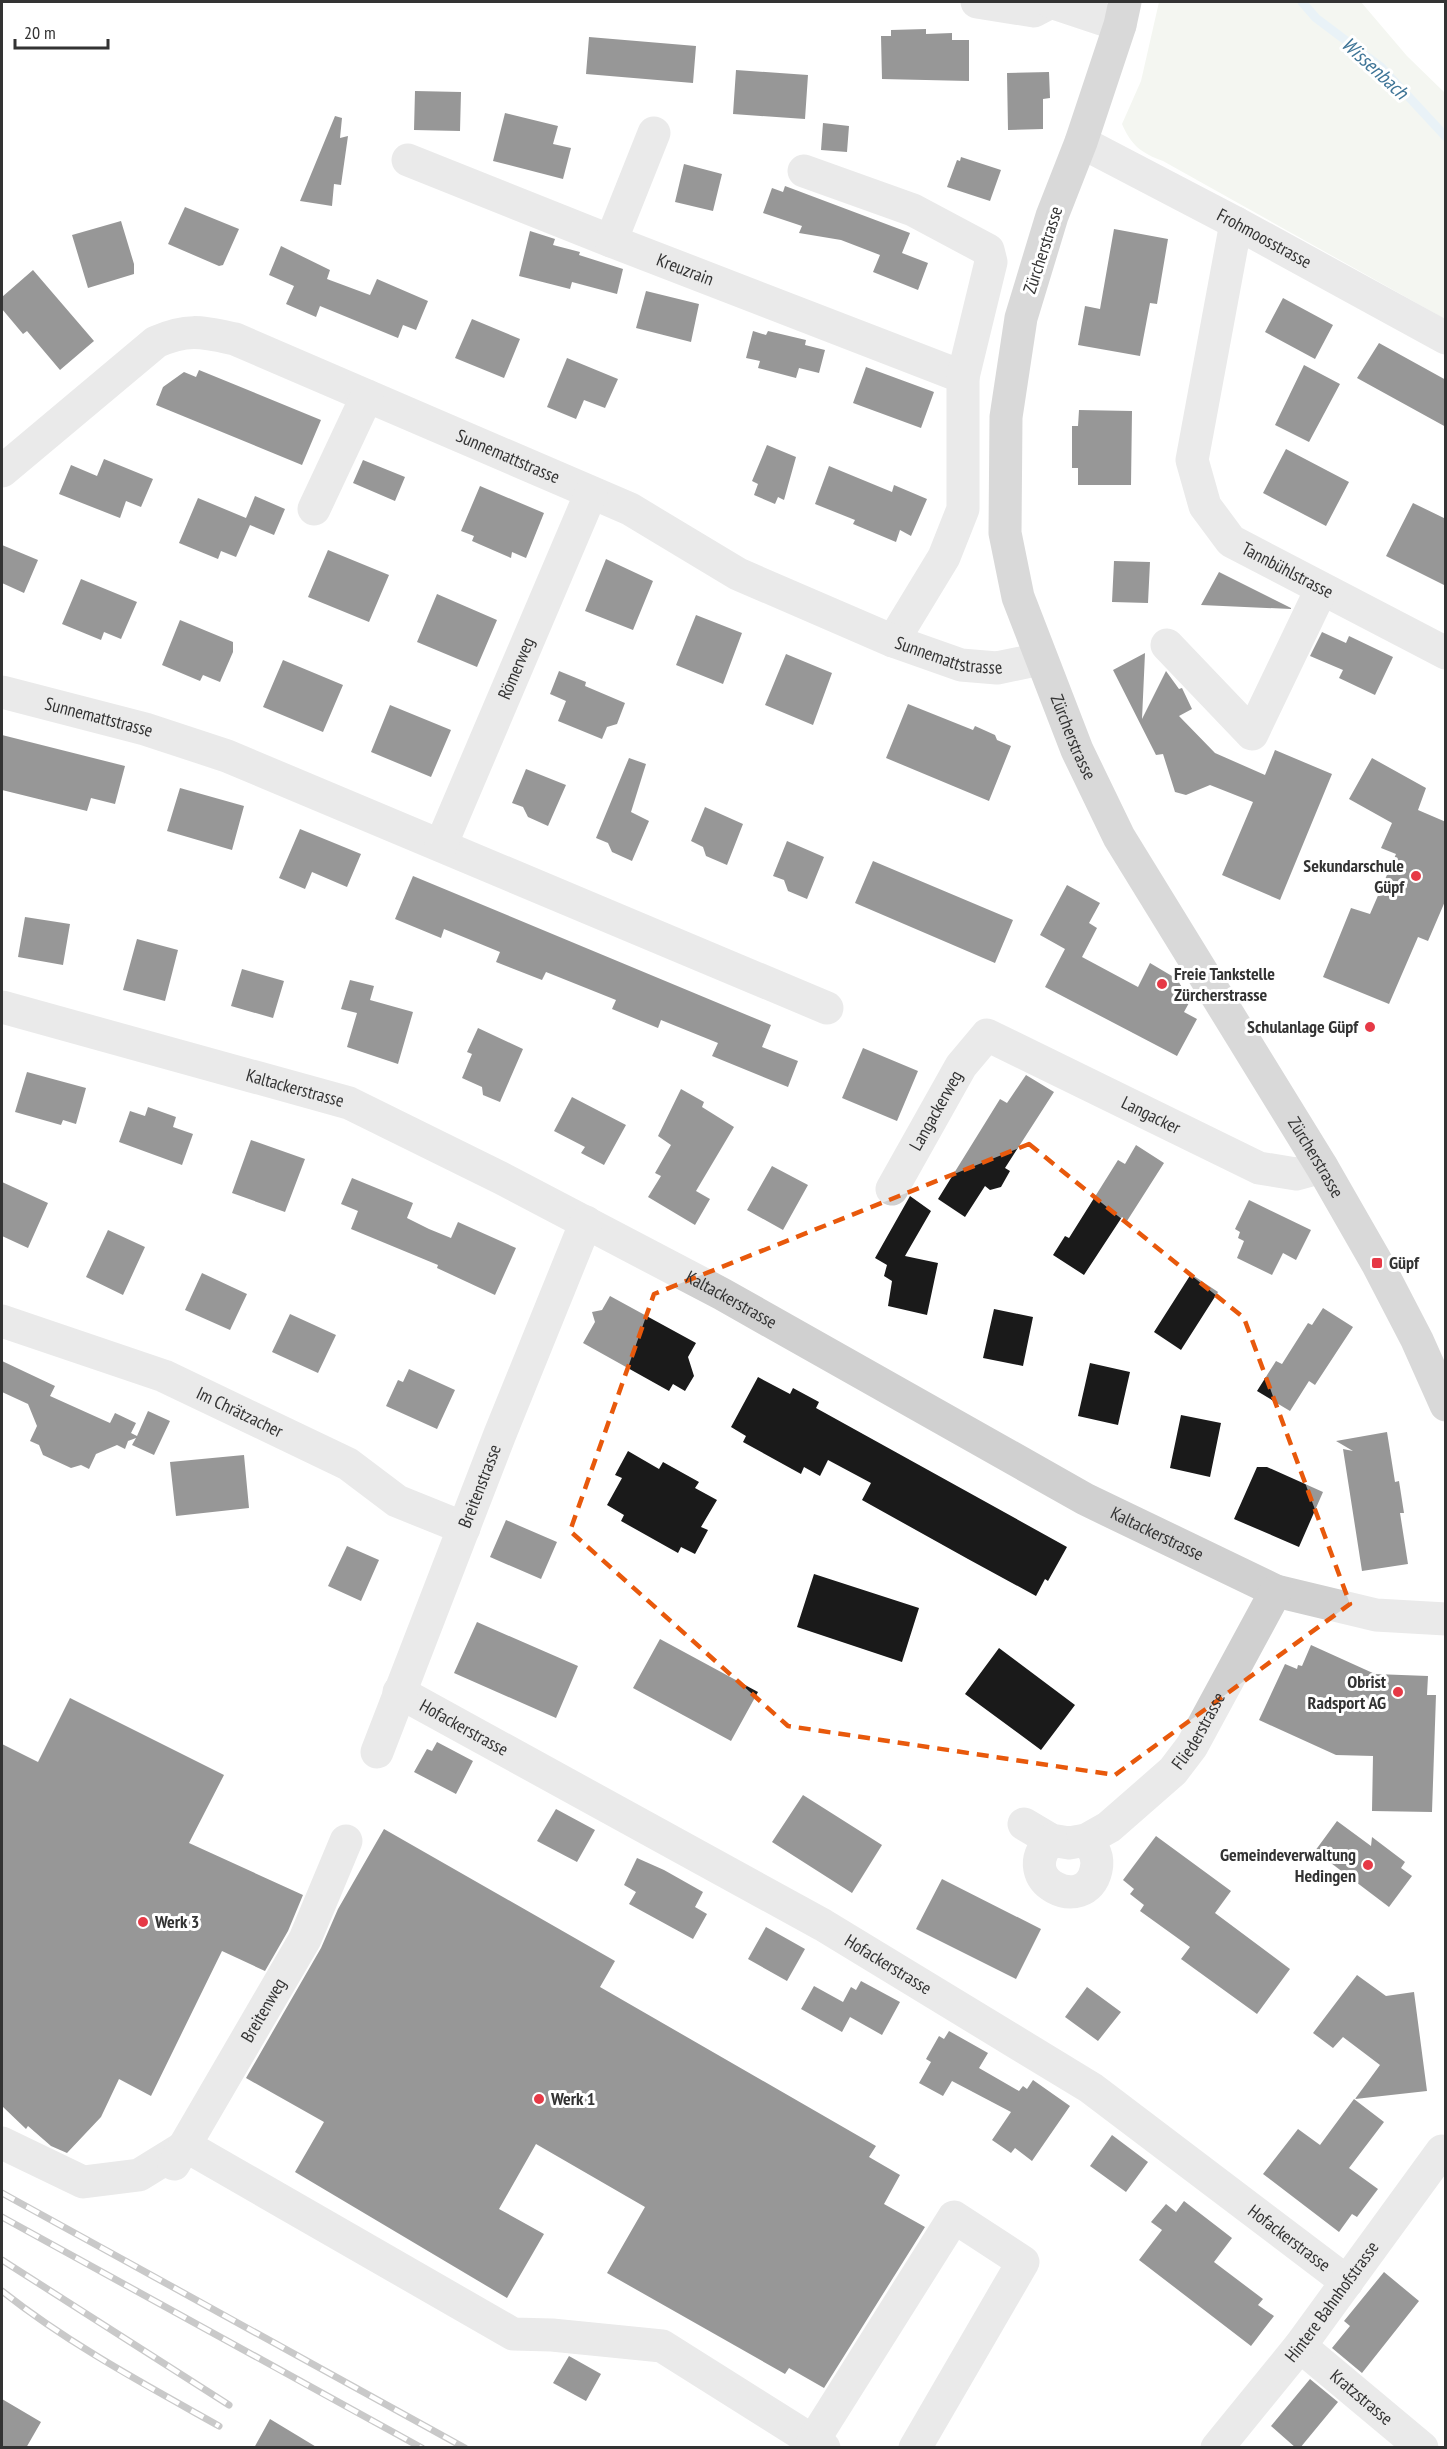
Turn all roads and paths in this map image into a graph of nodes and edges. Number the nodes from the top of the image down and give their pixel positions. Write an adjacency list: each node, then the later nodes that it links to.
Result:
1 (977, 2): 2 (street)
2 (1051, 2): 3 (street)
3 (1122, 13): 5 (main road, Zürcherstrasse)
4 (654, 133): 9 (street)
5 (1081, 142): 8 (street, Frohmoosstrasse); 20 (main road, Zürcherstrasse)
6 (408, 160): 9 (street, Kreuzrain)
7 (804, 171): 11 (street)
8 (1236, 223): 10 (street, Frohmoosstrasse); 16 (street, Tannbühlstrasse)
9 (611, 242): 11 (street, Kreuzrain)
10 (1446, 338)
11 (963, 377): 17 (street)
12 (367, 396): 13 (street, Sunnemattstrasse); 14 (street, Sunnemattstrasse); 15 (street)
13 (2, 471)
14 (591, 493): 17 (street, Sunnemattstrasse); 22 (street, Römerweg)
15 (314, 509)
16 (1321, 590): 18 (street); 19 (street, Tannbühlstrasse)
17 (893, 641): 20 (street, Sunnemattstrasse)
18 (1167, 645)
19 (1446, 653)
20 (1040, 659): 26 (main road, Zürcherstrasse)
21 (2, 692): 22 (street, Sunnemattstrasse)
22 (441, 845): 24 (street, Sunnemattstrasse)
23 (2, 1007): 28 (street, Kaltackerstrasse)
24 (827, 1008)
25 (987, 1035): 26 (street, Langacker); 27 (street, Langackerweg)
26 (1322, 1167): 30 (main road, Zürcherstrasse)
27 (892, 1189)
28 (586, 1222): 31 (street, Breitenstrasse); 32 (street, Kaltackerstrasse)
29 (2, 1321): 31 (street, Im Chrätzacher)
30 (1446, 1405)
31 (464, 1528): 34 (street, Breitenstrasse)
32 (1276, 1590): 33 (street, Kaltackerstrasse); 39 (street, Fliederstrasse)
33 (1446, 1619)
34 (399, 1692): 35 (street, Breitenstrasse); 43 (street, Hofackerstrasse)
35 (377, 1752)
36 (1024, 1824): 38 (street, Fliederstrasse)
37 (346, 1840): 42 (street, Breitenweg)
38 (1051, 1840): 39 (street, Fliederstrasse); 39 (street)
39 (1086, 1840)
40 (2, 2143): 42 (street)
41 (1442, 2151): 43 (street, Hintere Bahnhofstrasse)
42 (178, 2159): 45 (street)
43 (1347, 2282): 44 (street, Hintere Bahnhofstrasse)
44 (1299, 2346): 47 (street, Hintere Bahnhofstrasse); 48 (street, Kratzstrasse)
45 (819, 2444): 46 (street)
46 (915, 2448)
47 (1217, 2448)
48 (1422, 2448)

